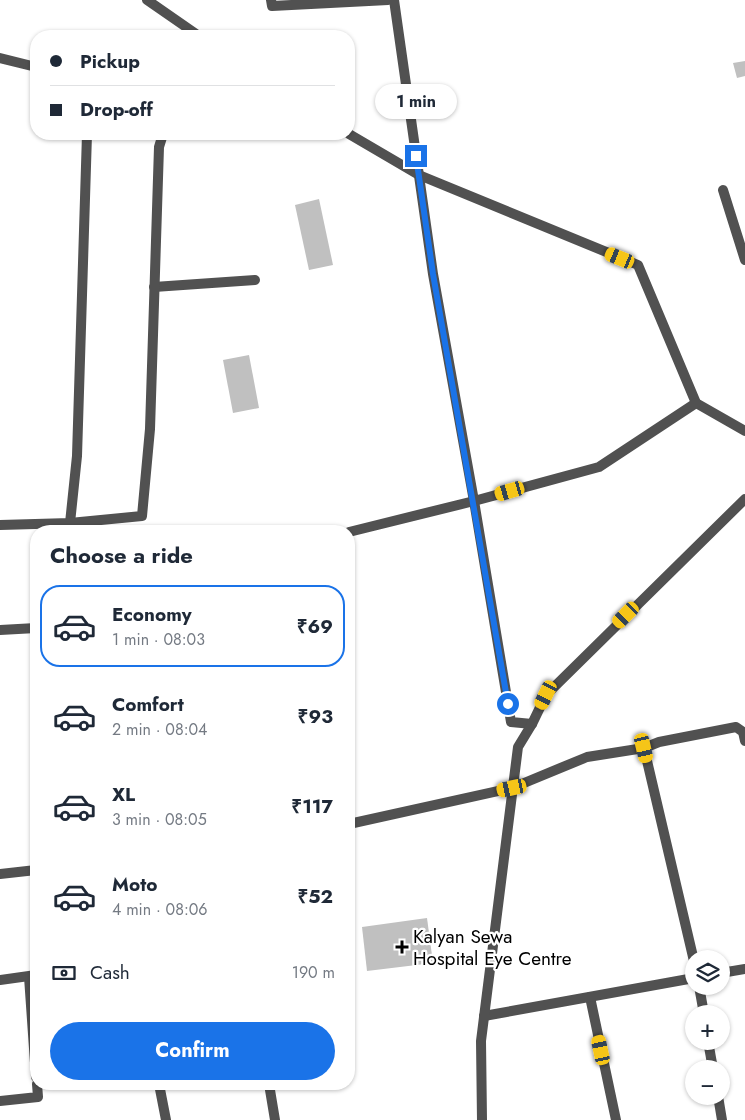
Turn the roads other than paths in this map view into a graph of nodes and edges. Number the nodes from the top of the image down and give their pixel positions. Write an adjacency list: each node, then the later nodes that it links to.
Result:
1 (147, 0): 5 (street)
2 (271, 0): 3 (street)
3 (388, 0)
4 (394, 0): 11 (street)
5 (190, 30)
6 (0, 58): 7 (street)
7 (30, 66)
8 (355, 138): 11 (street)
9 (87, 140): 20 (street)
10 (161, 140): 15 (street)
11 (419, 175): 16 (street); 19 (street)
12 (723, 190): 13 (street)
13 (745, 260)
14 (255, 280): 15 (street)
15 (154, 287): 20 (street)
16 (696, 403): 17 (street); 19 (street)
17 (745, 431)
18 (745, 499): 25 (street)
19 (474, 501): 22 (street); 25 (street)
20 (70, 523): 21 (street)
21 (0, 524)
22 (355, 531)
23 (30, 628): 24 (street)
24 (0, 630)
25 (532, 724): 28 (street)
26 (745, 741): 27 (street)
27 (644, 748): 28 (street); 32 (street)
28 (512, 788): 29 (street); 39 (street)
29 (355, 823)
30 (30, 871): 31 (street)
31 (0, 874)
32 (691, 950)
33 (745, 969): 34 (street)
34 (730, 972)
35 (30, 976): 36 (street)
36 (0, 980)
37 (685, 980): 38 (street)
38 (590, 997): 39 (street); 48 (street)
39 (484, 1016): 47 (street)
40 (37, 1090): 43 (street)
41 (160, 1090): 45 (street)
42 (270, 1090): 46 (street)
43 (0, 1102)
44 (720, 1105): 49 (street)
45 (166, 1120)
46 (275, 1120)
47 (482, 1120)
48 (616, 1120)
49 (722, 1120)

